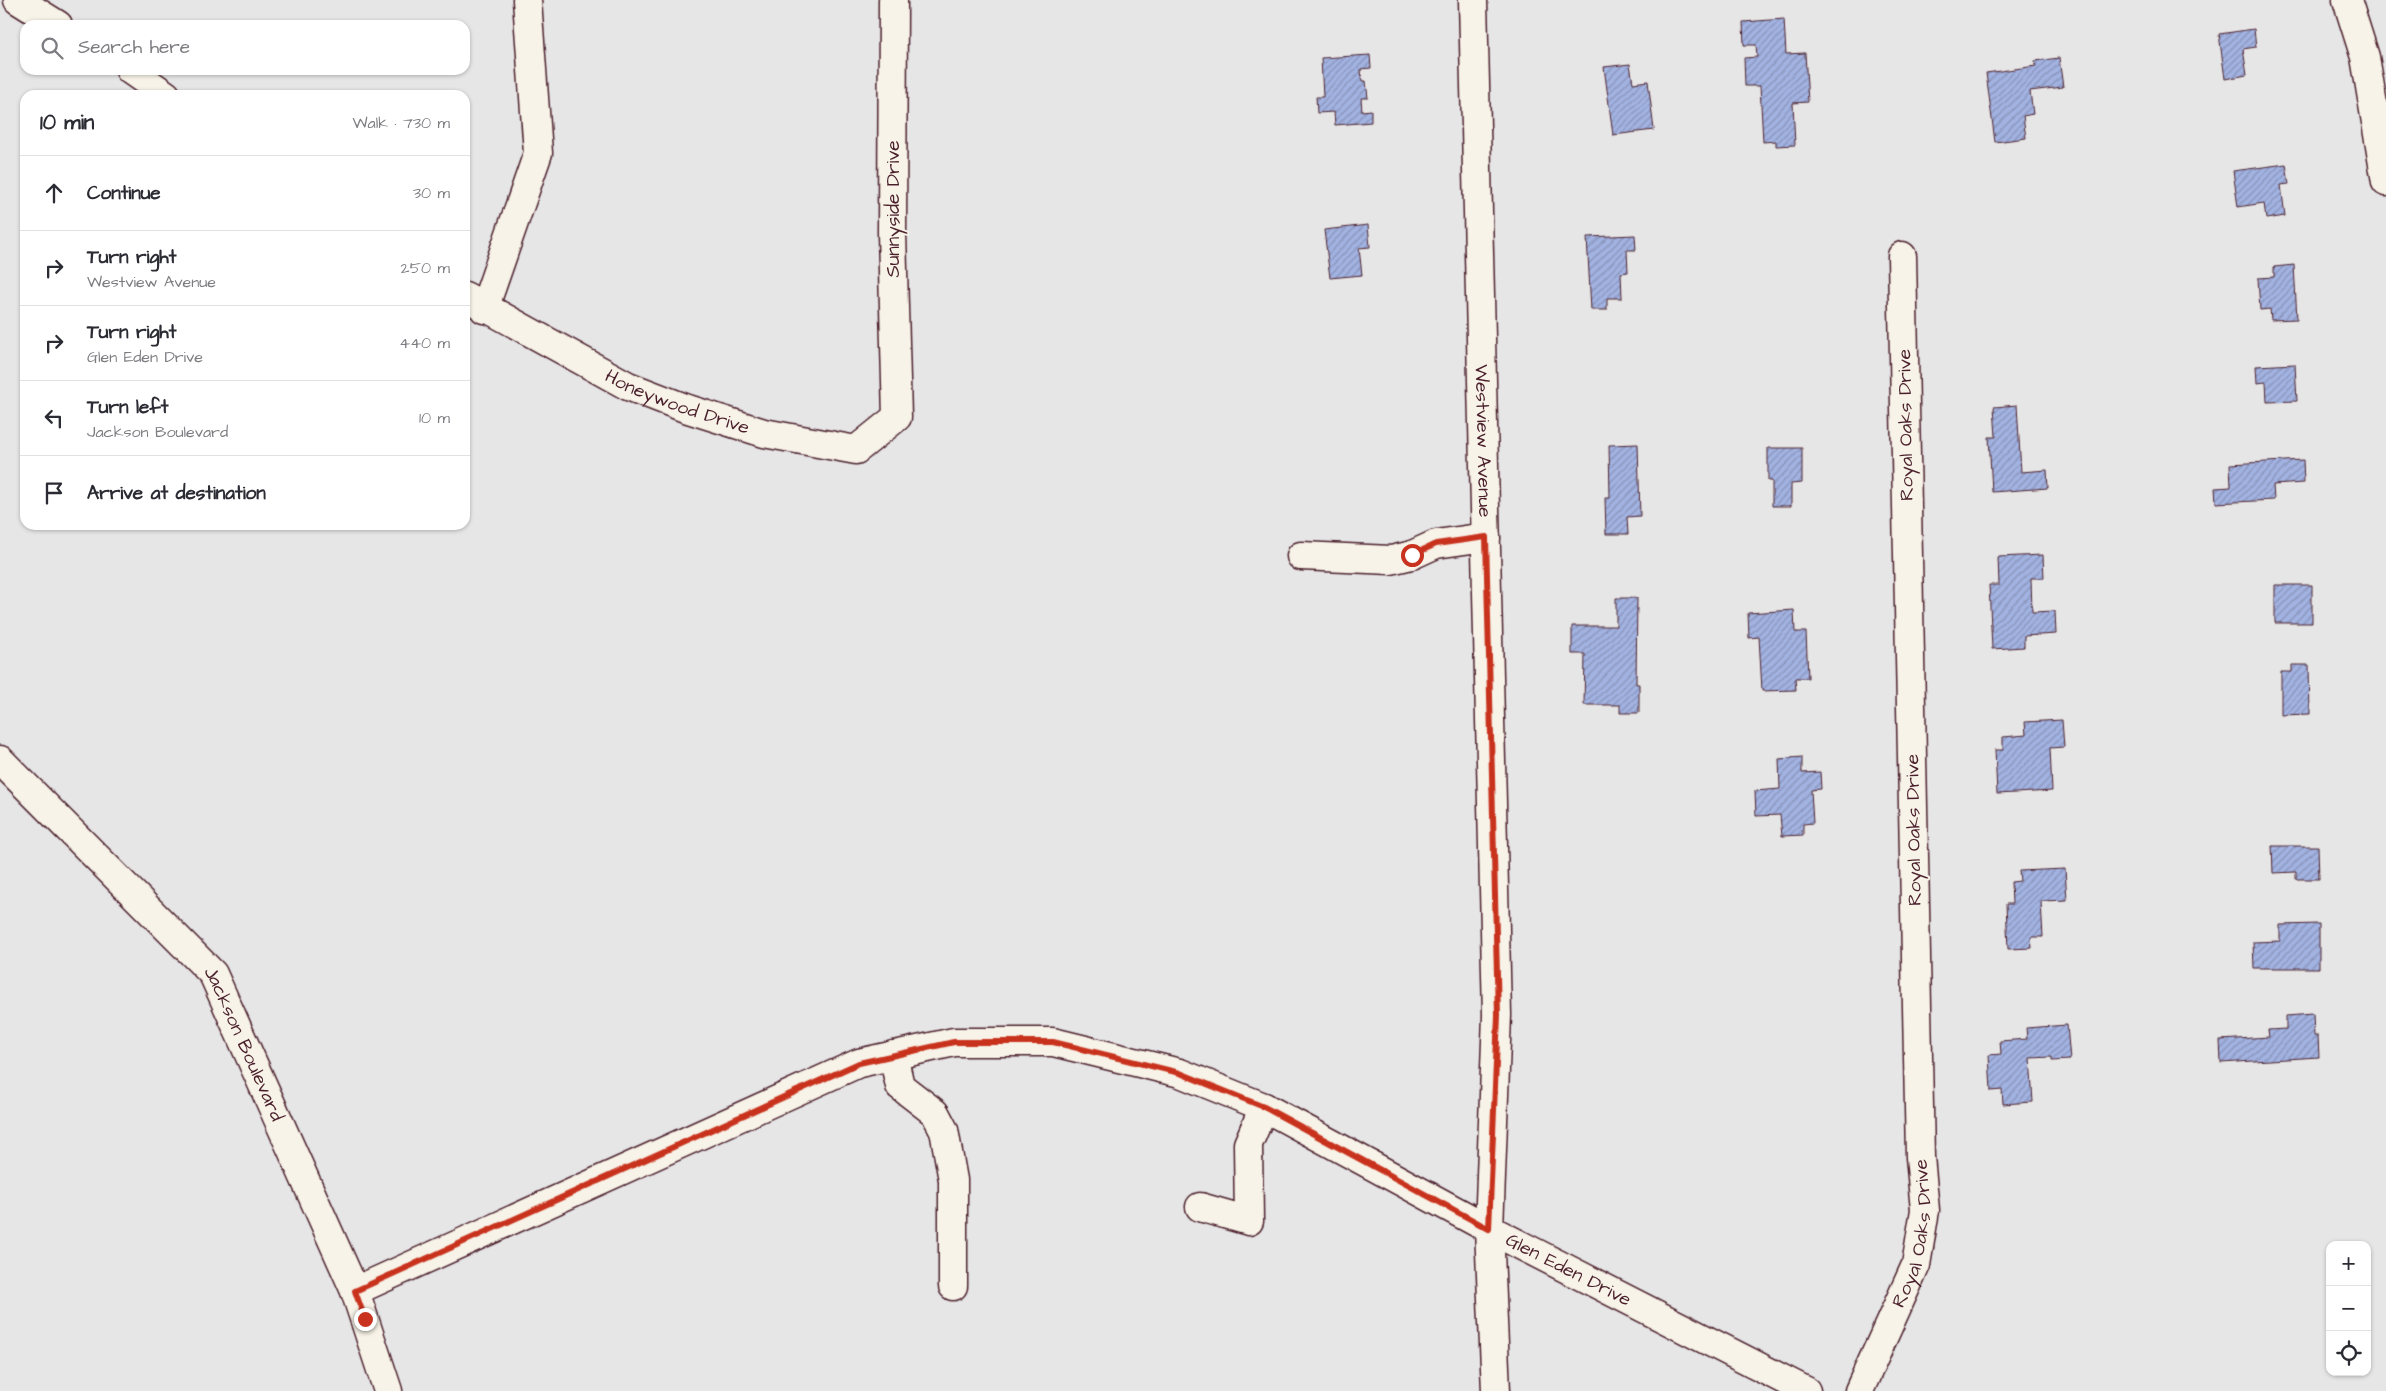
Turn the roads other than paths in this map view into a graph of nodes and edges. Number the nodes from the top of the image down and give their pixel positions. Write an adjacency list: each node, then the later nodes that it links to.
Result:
1 (18, 0): 6 (street)
2 (527, 0): 11 (street)
3 (893, 0): 12 (street, Sunnyside Drive)
4 (1473, 0): 13 (street, Westview Avenue)
5 (2347, 0): 9 (street)
6 (50, 20)
7 (137, 75): 8 (street)
8 (159, 90)
9 (2386, 182)
10 (1902, 256): 25 (street, Royal Oaks Drive)
11 (474, 303): 12 (street, Honeywood Drive)
12 (897, 418)
13 (1486, 537): 14 (street); 19 (street, Westview Avenue)
14 (1301, 556)
15 (0, 760): 21 (street, Jackson Boulevard)
16 (893, 1055): 17 (street, Glen Eden Drive); 20 (street); 21 (street, Glen Eden Drive)
17 (1264, 1107): 18 (street); 19 (street, Glen Eden Drive)
18 (1200, 1207)
19 (1489, 1229): 23 (street, Westview Avenue); 24 (street, Glen Eden Drive)
20 (953, 1286)
21 (355, 1291): 22 (street, Jackson Boulevard)
22 (388, 1391)
23 (1496, 1391)
24 (1806, 1391)
25 (1859, 1391)

